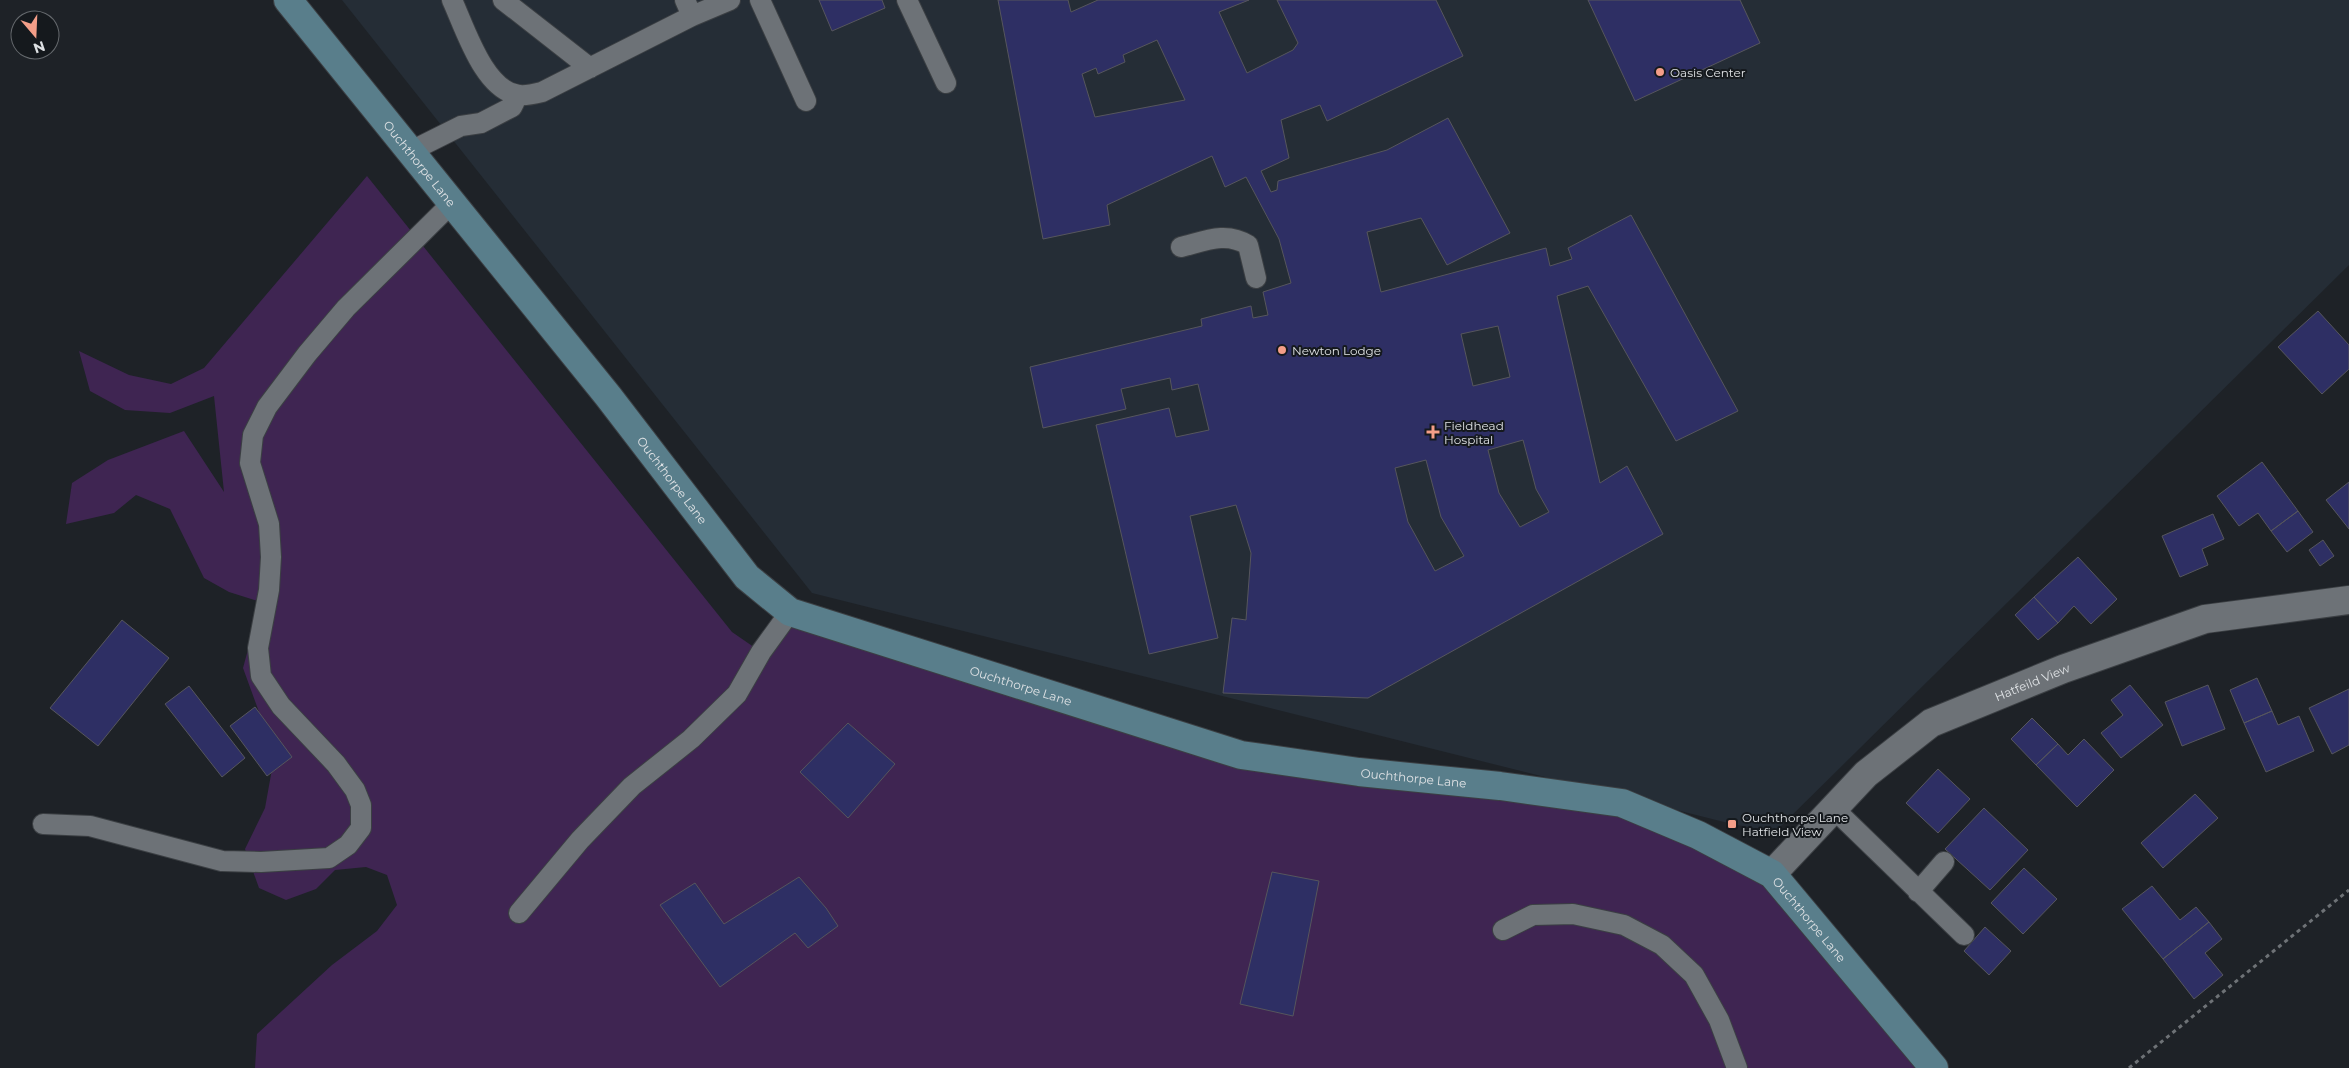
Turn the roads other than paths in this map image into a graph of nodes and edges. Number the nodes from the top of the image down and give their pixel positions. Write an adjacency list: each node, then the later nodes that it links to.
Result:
1 (288, 0): 12 (street, Ouchthorpe Lane)
2 (452, 0): 10 (lane)
3 (503, 0): 8 (lane)
4 (730, 0): 7 (lane)
5 (760, 0): 11 (lane)
6 (908, 0): 9 (lane)
7 (688, 8): 8 (lane)
8 (590, 68): 10 (lane)
9 (946, 82)
10 (518, 95): 12 (lane)
11 (806, 101)
12 (411, 151): 13 (street, Ouchthorpe Lane)
13 (452, 203): 17 (street, Ouchthorpe Lane); 19 (lane)
14 (1180, 247): 15 (lane)
15 (1256, 278)
16 (2349, 600): 18 (street, Hatfeild View)
17 (790, 612): 21 (street, Ouchthorpe Lane); 23 (lane)
18 (1833, 808): 21 (street, Hatfeild View); 22 (lane)
19 (43, 824)
20 (1944, 862): 22 (lane)
21 (1772, 874): 27 (street, Ouchthorpe Lane)
22 (1918, 892): 25 (lane)
23 (519, 913)
24 (1503, 930): 26 (lane)
25 (1964, 935)
26 (1737, 1068)
27 (1934, 1068)

